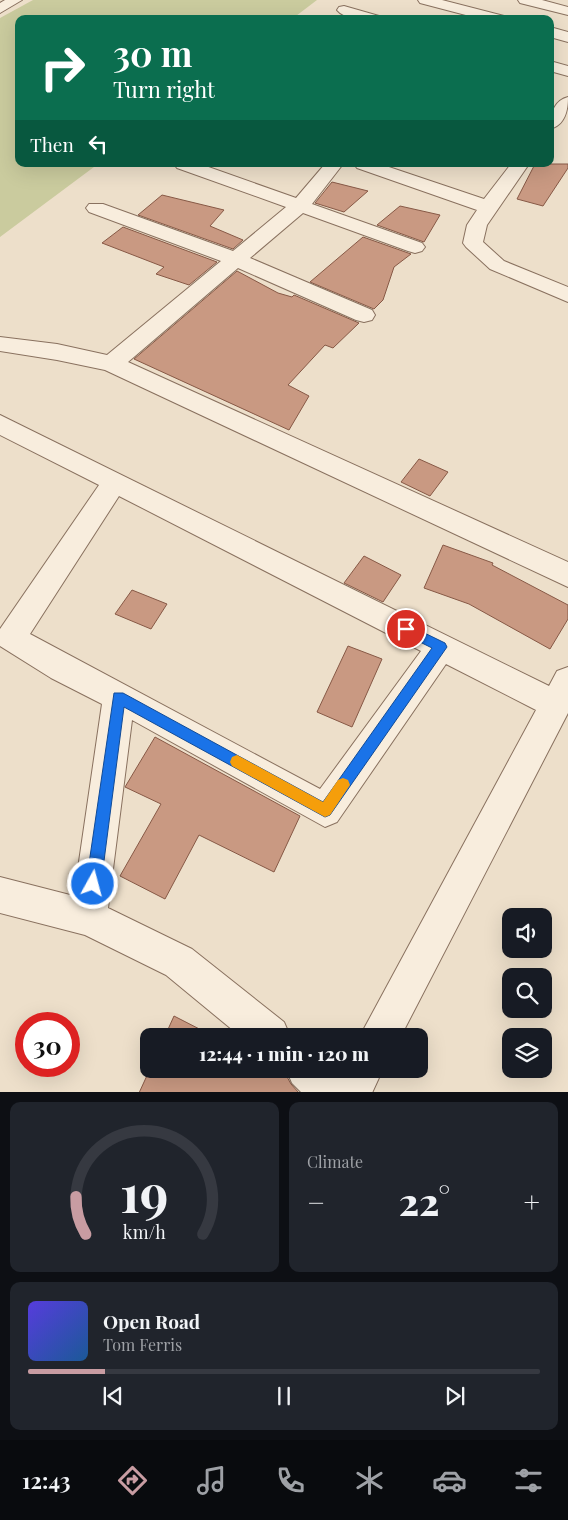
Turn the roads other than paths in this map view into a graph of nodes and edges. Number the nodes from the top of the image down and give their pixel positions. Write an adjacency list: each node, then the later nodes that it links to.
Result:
1 (16, 0): 5 (street)
2 (425, 0): 9 (street)
3 (491, 0): 10 (street)
4 (525, 0): 7 (street)
5 (0, 9)
6 (344, 10): 8 (street)
7 (568, 11)
8 (361, 15)
9 (468, 15)
10 (472, 15)
11 (554, 33): 12 (street)
12 (568, 36)
13 (554, 67): 14 (street)
14 (568, 71)
15 (568, 102): 16 (street)
16 (554, 119)
17 (192, 167): 21 (street)
18 (332, 167): 21 (street)
19 (372, 167): 22 (street)
20 (518, 167): 22 (street)
21 (301, 205): 24 (street); 25 (street)
22 (488, 207): 26 (street)
23 (96, 208): 25 (street)
24 (415, 247)
25 (235, 259): 27 (street); 29 (street)
26 (568, 295)
27 (364, 315)
28 (4, 350): 29 (street)
29 (111, 364): 32 (street)
30 (0, 424): 31 (street)
31 (115, 482): 33 (street); 35 (street)
32 (568, 575)
33 (441, 647): 34 (street); 35 (street)
34 (562, 693): 39 (street)
35 (119, 697): 37 (street)
36 (0, 896): 37 (street)
37 (89, 918): 38 (street)
38 (260, 1028)
39 (384, 1028)
40 (316, 1078): 42 (street)
41 (358, 1078): 43 (street)
42 (332, 1092)
43 (350, 1092)

